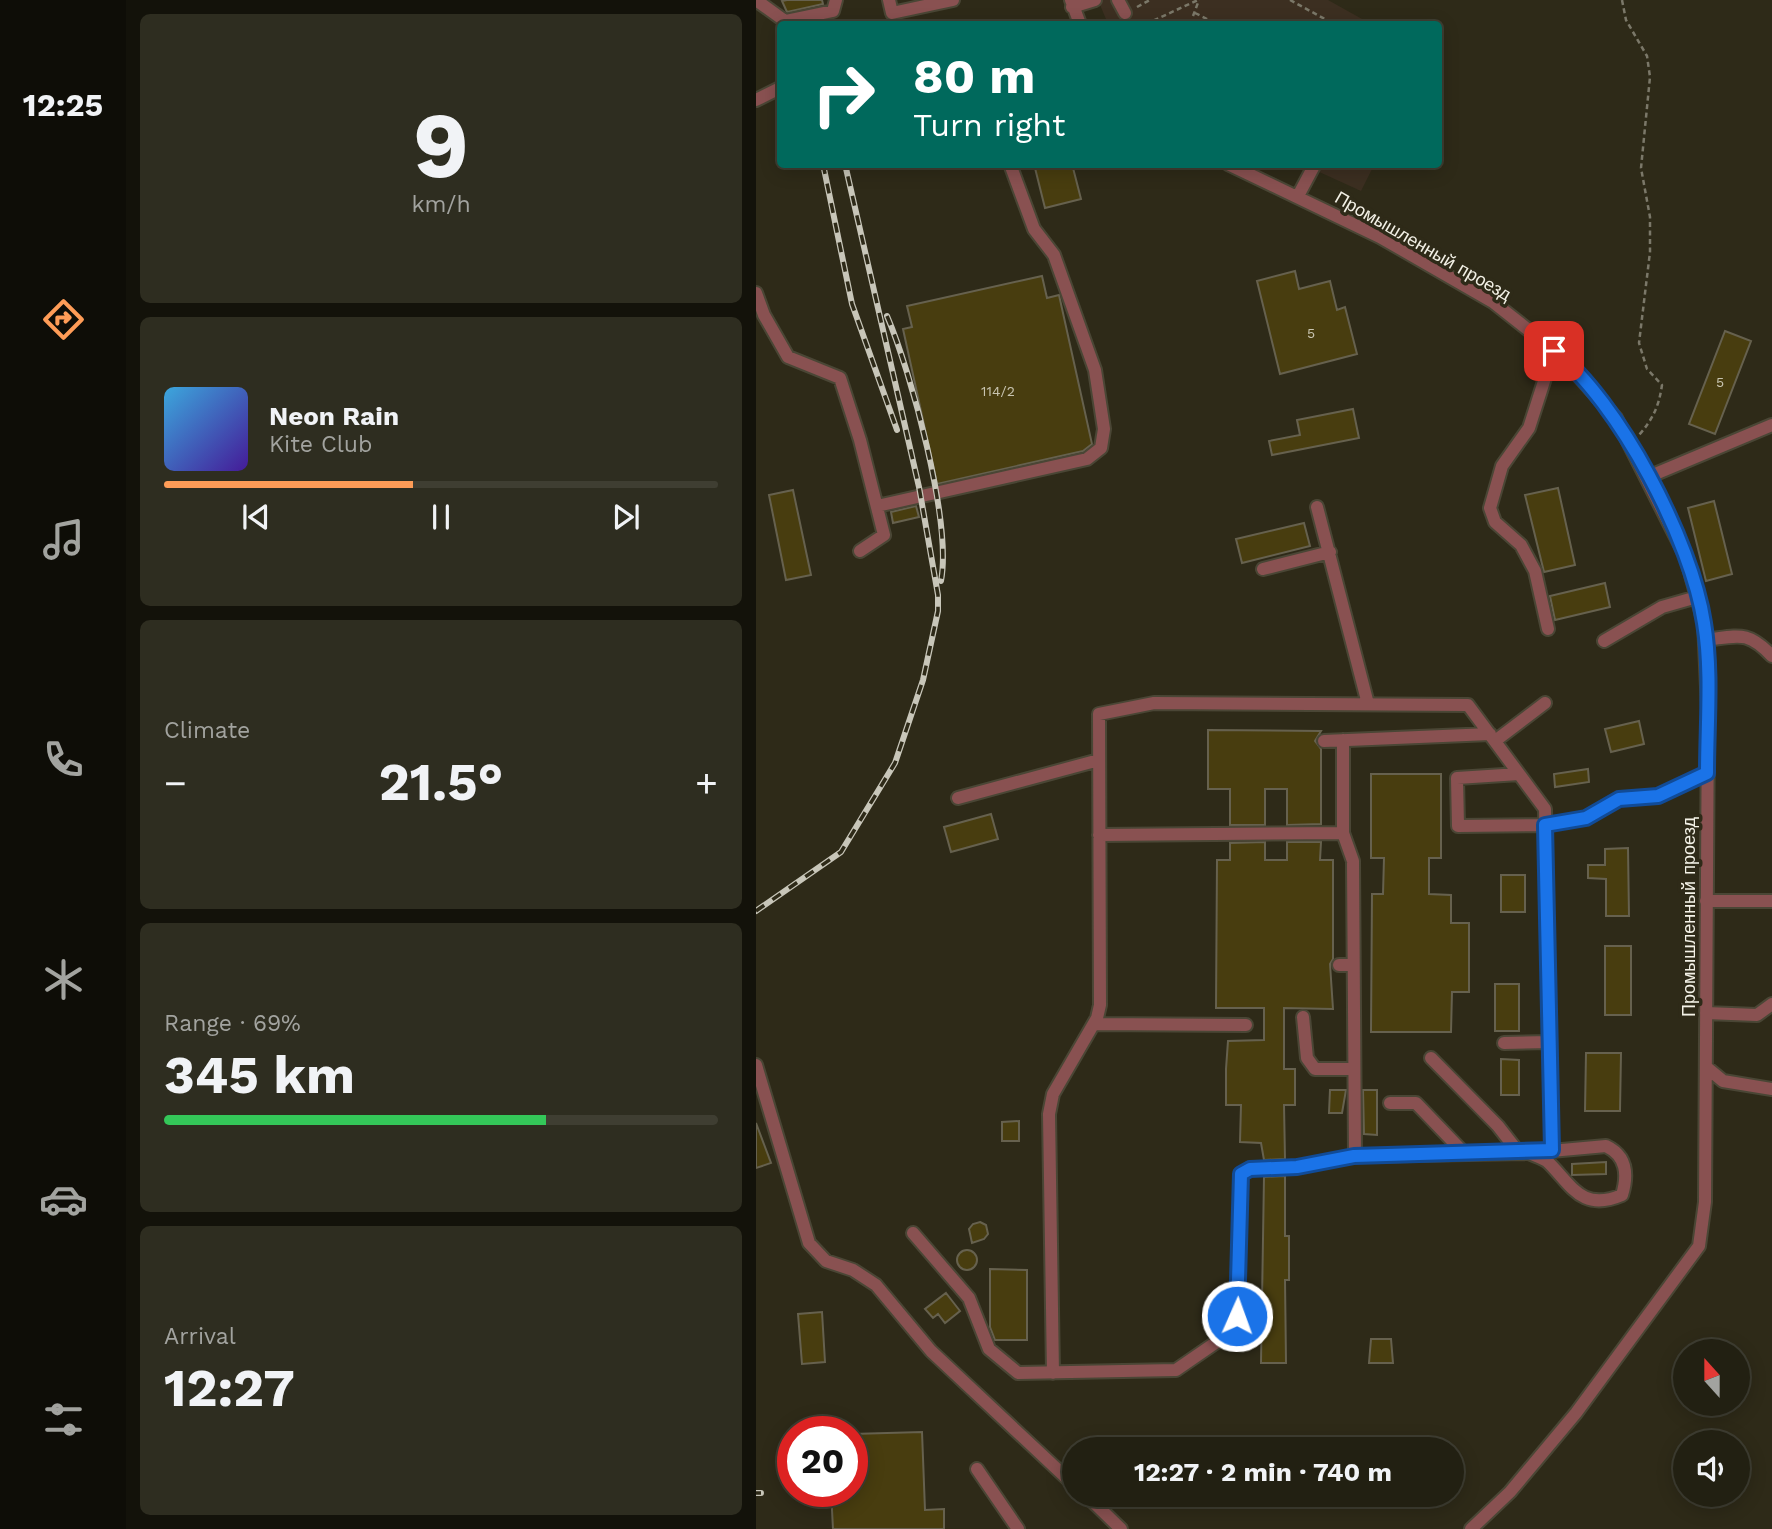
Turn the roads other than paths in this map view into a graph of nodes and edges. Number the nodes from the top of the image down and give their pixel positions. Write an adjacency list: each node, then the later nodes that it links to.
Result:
1 (756, 0): 2 (street)
2 (836, 0)
3 (888, 0): 4 (street)
4 (953, 0)
5 (1095, 0): 7 (street)
6 (1118, 0): 8 (street)
7 (1072, 3): 9 (street)
8 (1125, 13)
9 (1079, 21)
10 (777, 90): 11 (street)
11 (756, 100)
12 (1011, 168): 20 (street)
13 (1237, 168): 15 (street, Промышленный проезд)
14 (1313, 168): 15 (street)
15 (1298, 196): 17 (street, Промышленный проезд)
16 (756, 293): 20 (street)
17 (1554, 351): 19 (street, Промышленный проезд); 26 (street)
18 (1772, 425): 19 (street)
19 (1648, 477): 25 (street, Промышленный проезд)
20 (877, 506): 22 (street)
21 (1317, 507): 23 (street)
22 (860, 551)
23 (1330, 552): 24 (street); 31 (street)
24 (1263, 569)
25 (1697, 597): 27 (street, Промышленный проезд); 28 (street)
26 (1548, 629)
27 (1705, 640): 29 (street); 36 (street, Промышленный проезд)
28 (1604, 641)
29 (1772, 656)
30 (1545, 703): 32 (street)
31 (1368, 704): 32 (street); 35 (street)
32 (1492, 738): 33 (street); 37 (street)
33 (1343, 740): 34 (street); 40 (street)
34 (1324, 741)
35 (1099, 760): 38 (street); 41 (street)
36 (1707, 773): 39 (street); 42 (street, Промышленный проезд)
37 (1519, 774): 39 (street); 39 (street)
38 (958, 798)
39 (1545, 825): 51 (street)
40 (1343, 833): 41 (street); 45 (street)
41 (1099, 835): 49 (street)
42 (1706, 901): 43 (street); 47 (street, Промышленный проезд)
43 (1772, 901)
44 (1339, 965): 45 (street)
45 (1353, 965): 56 (street)
46 (1772, 1004): 47 (street)
47 (1706, 1013): 55 (street, Промышленный проезд)
48 (1303, 1017): 56 (street)
49 (1094, 1024): 50 (street); 64 (street)
50 (1246, 1025)
51 (1550, 1042): 52 (street); 59 (street)
52 (1504, 1043)
53 (1431, 1058): 60 (street)
54 (756, 1065): 66 (street)
55 (1706, 1067): 57 (street); 70 (street, Промышленный проезд)
56 (1354, 1069): 62 (street)
57 (1772, 1090)
58 (1390, 1103): 61 (street)
59 (1552, 1150): 60 (street); 60 (street)
60 (1524, 1153): 61 (street)
61 (1465, 1154): 62 (street)
62 (1354, 1156): 64 (street)
63 (913, 1233): 64 (street)
64 (1053, 1373)
65 (977, 1469): 68 (street)
66 (1062, 1474)
67 (1098, 1507): 69 (street)
68 (1018, 1529)
69 (1121, 1529)
70 (1471, 1529)

